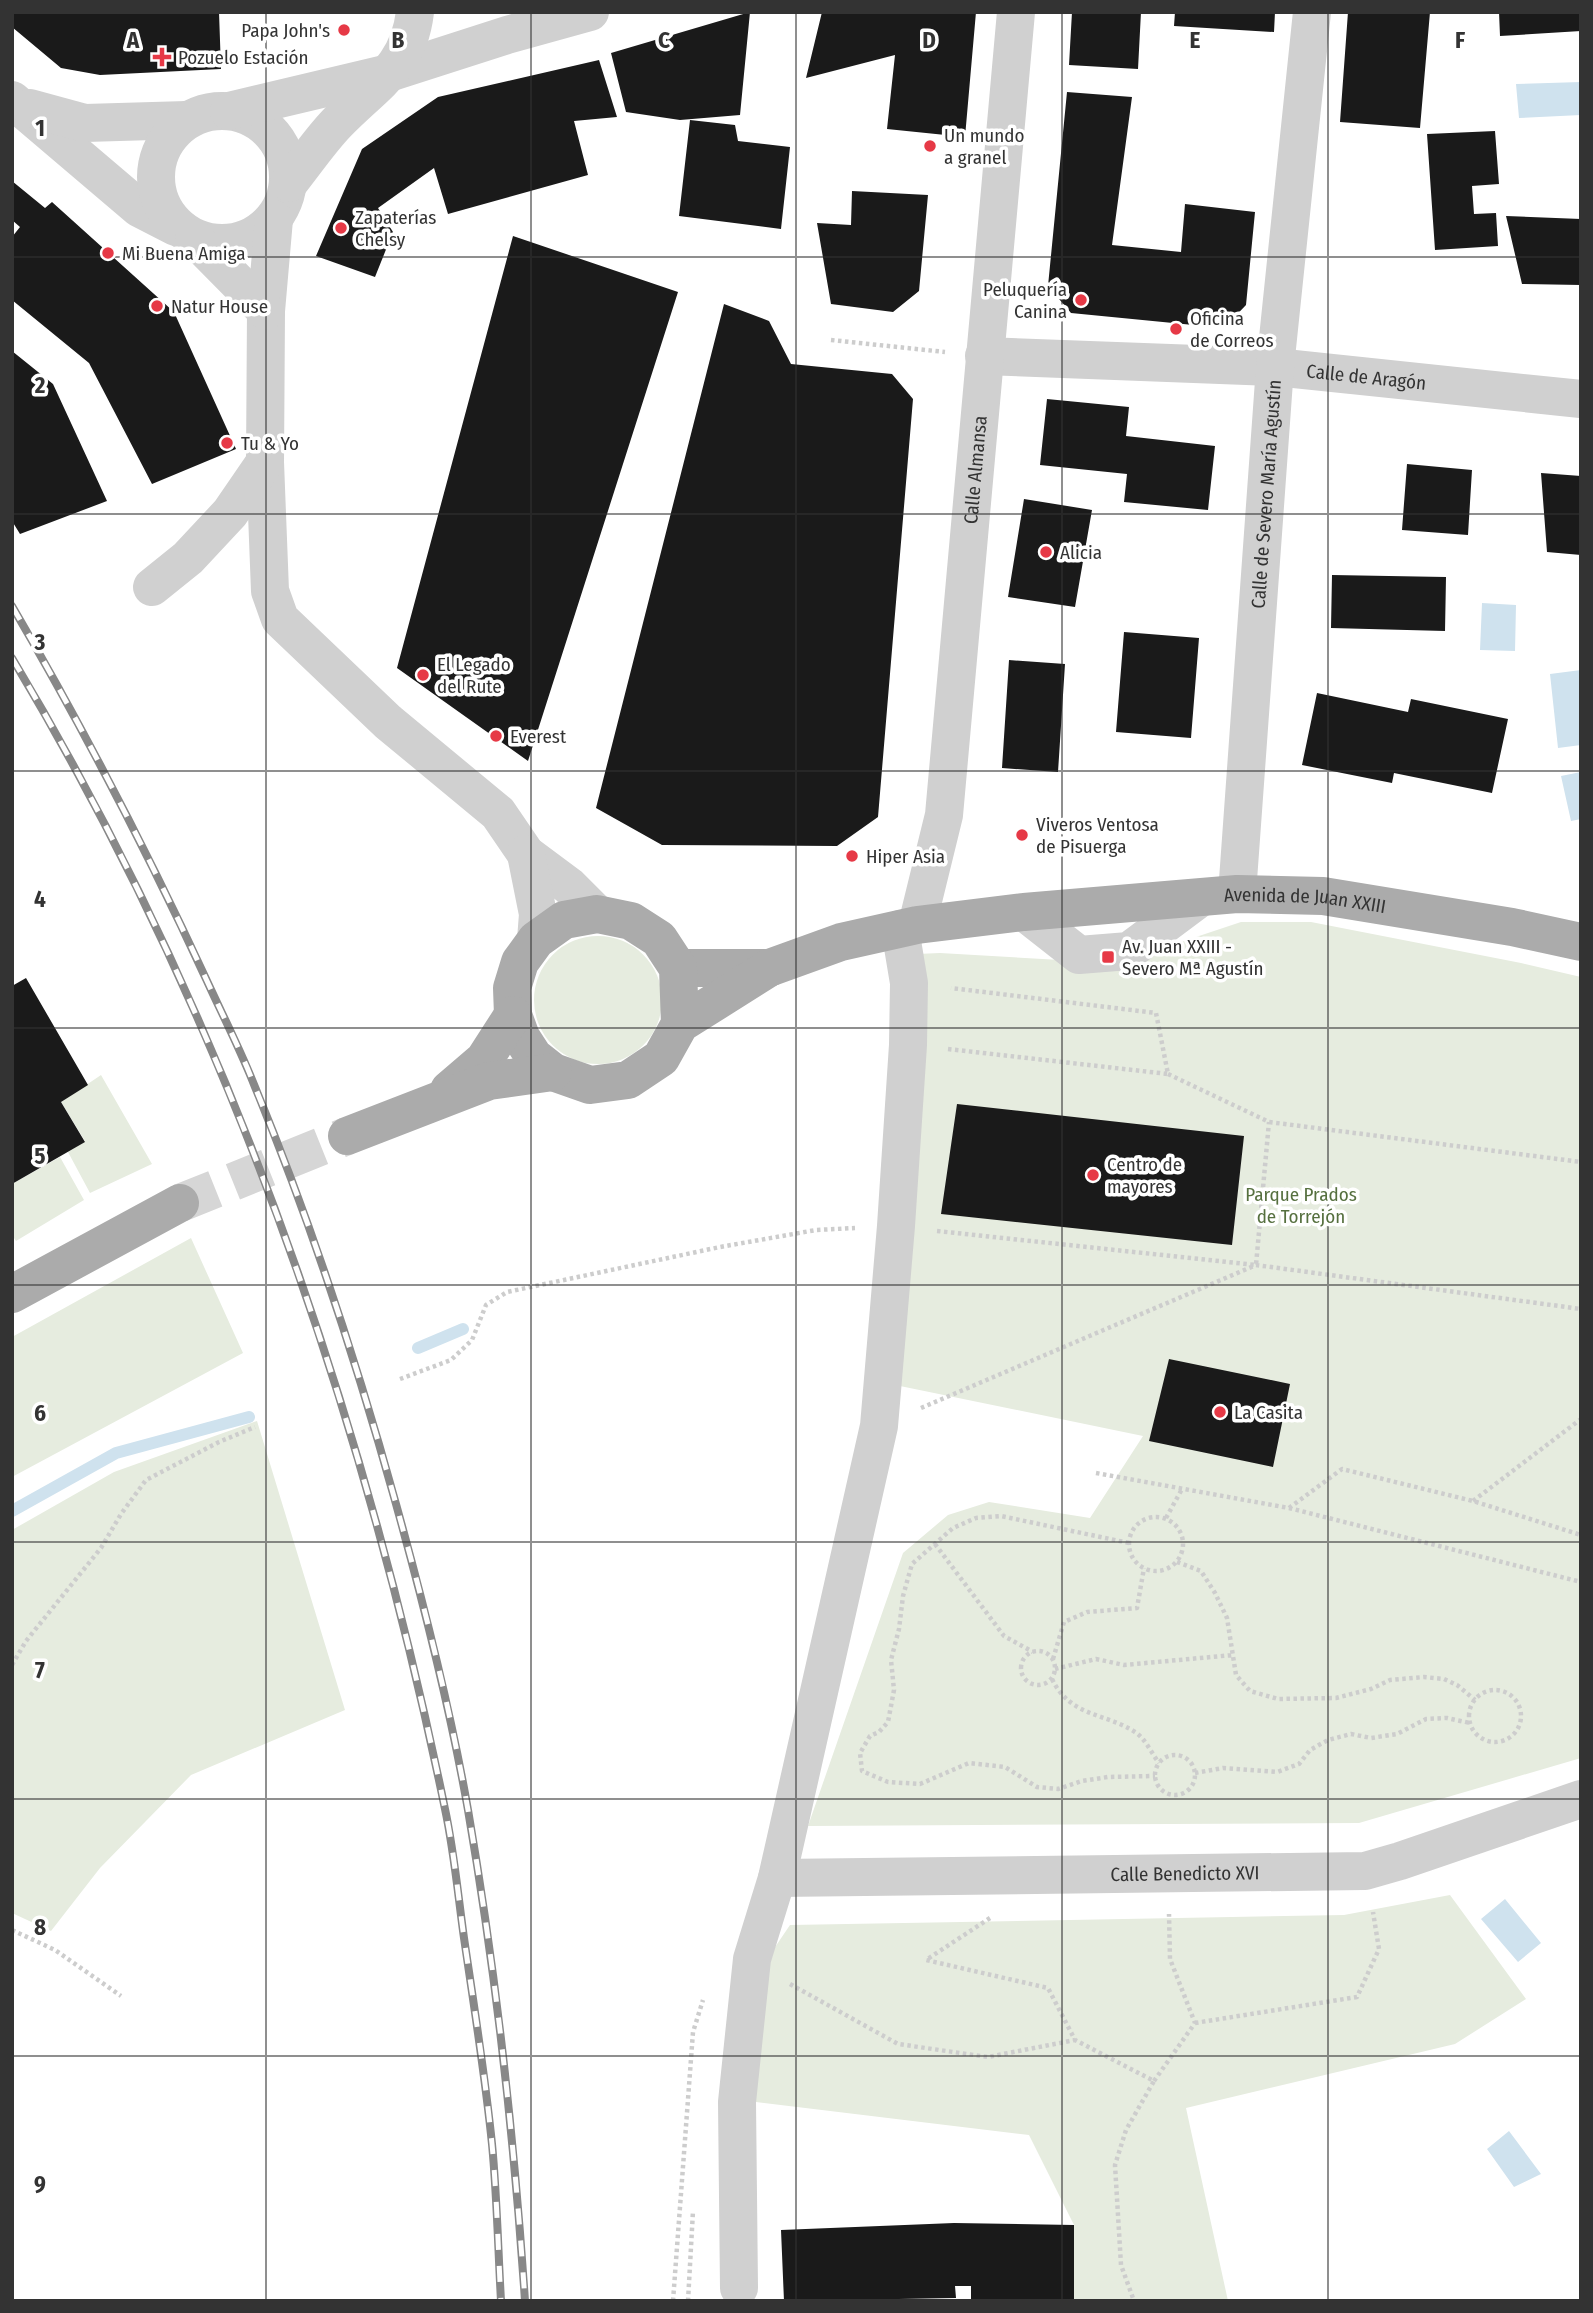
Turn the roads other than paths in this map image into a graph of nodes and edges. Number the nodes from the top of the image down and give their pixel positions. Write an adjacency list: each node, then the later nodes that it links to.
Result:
1 (416, 12): 5 (street); 6 (street)
2 (1016, 12): 14 (street, Calle Almansa)
3 (1312, 12): 15 (street, Calle de Severo María Agustín)
4 (577, 14): 5 (street)
5 (466, 50): 6 (street)
6 (389, 73): 8 (street); 10 (street)
7 (15, 102): 9 (street); 12 (street)
8 (229, 111): 9 (street); 10 (street)
9 (187, 120): 12 (street)
10 (289, 183): 11 (street)
11 (274, 219): 12 (street); 13 (street)
12 (187, 233): 13 (street)
13 (266, 311): 17 (street)
14 (984, 356): 15 (street, Calle de Aragón); 22 (street, Calle Almansa)
15 (1275, 367): 16 (street, Calle de Aragón); 20 (street, Calle de Severo María Agustín)
16 (1581, 399)
17 (265, 462): 18 (street); 19 (street)
18 (152, 587)
19 (526, 854): 21 (street); 23 (street)
20 (1218, 896): 22 (main road, Avenida de Juan XXIII); 24 (main road, Avenida de Juan XXIII)
21 (597, 914): 23 (main road); 25 (main road)
22 (908, 927): 26 (main road, Avenida de Juan XXIII); 35 (street)
23 (536, 940): 27 (main road)
24 (1581, 942)
25 (678, 968): 26 (main road); 28 (main road)
26 (769, 968): 28 (main road)
27 (513, 1015): 29 (main road); 30 (main road)
28 (680, 1024): 29 (main road)
29 (553, 1072): 30 (main road)
30 (435, 1102): 31 (main road)
31 (347, 1136)
32 (180, 1203): 33 (main road)
33 (12, 1294)
34 (1581, 1799): 35 (street, Calle Benedicto XVI)
35 (777, 1878): 36 (street)
36 (739, 2288)

